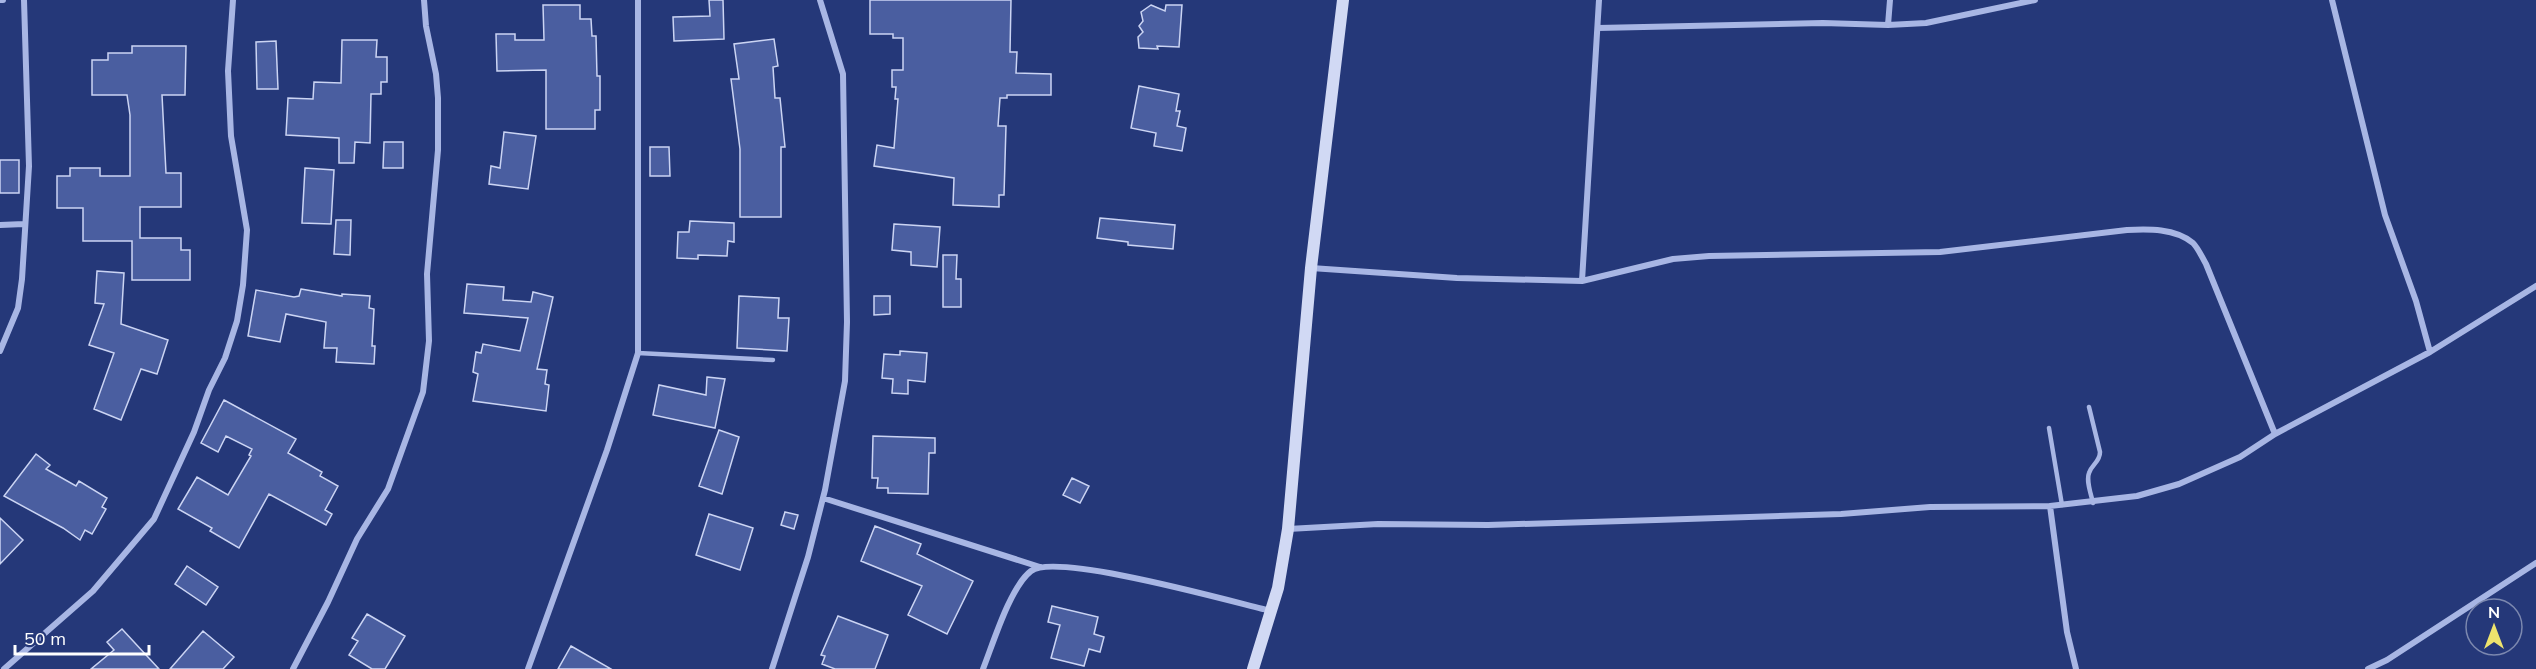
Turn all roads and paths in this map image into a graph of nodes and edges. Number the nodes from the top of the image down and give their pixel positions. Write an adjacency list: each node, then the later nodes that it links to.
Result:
1 (24, 0): 13 (street)
2 (232, 0): 33 (street)
3 (424, 0): 34 (street)
4 (638, 0): 20 (street)
5 (820, 0): 25 (street)
6 (1343, 0): 15 (street)
7 (1599, 0): 12 (street)
8 (1890, 0): 11 (street)
9 (2035, 0): 11 (street)
10 (2332, 0): 19 (street)
11 (1888, 25): 12 (street)
12 (1598, 28): 16 (street)
13 (24, 224): 14 (street); 18 (street)
14 (0, 225)
15 (1311, 268): 16 (street); 29 (street)
16 (1581, 281): 24 (street)
17 (2536, 286): 19 (street)
18 (0, 351)
19 (2430, 352): 24 (street)
20 (638, 354): 21 (lane); 35 (street)
21 (773, 360)
22 (2089, 407): 26 (lane)
23 (2049, 428): 27 (lane)
24 (2275, 434): 26 (street)
25 (823, 498): 31 (street); 36 (street)
26 (2093, 503): 27 (street)
27 (2062, 505): 28 (street)
28 (2050, 506): 29 (street); 39 (street)
29 (1288, 529): 32 (street)
30 (2536, 563): 40 (street)
31 (1040, 567): 32 (street); 37 (street)
32 (1273, 612): 38 (street)
33 (3, 669)
34 (293, 669)
35 (528, 669)
36 (772, 669)
37 (983, 669)
38 (1253, 669)
39 (2076, 669)
40 (2368, 669)

